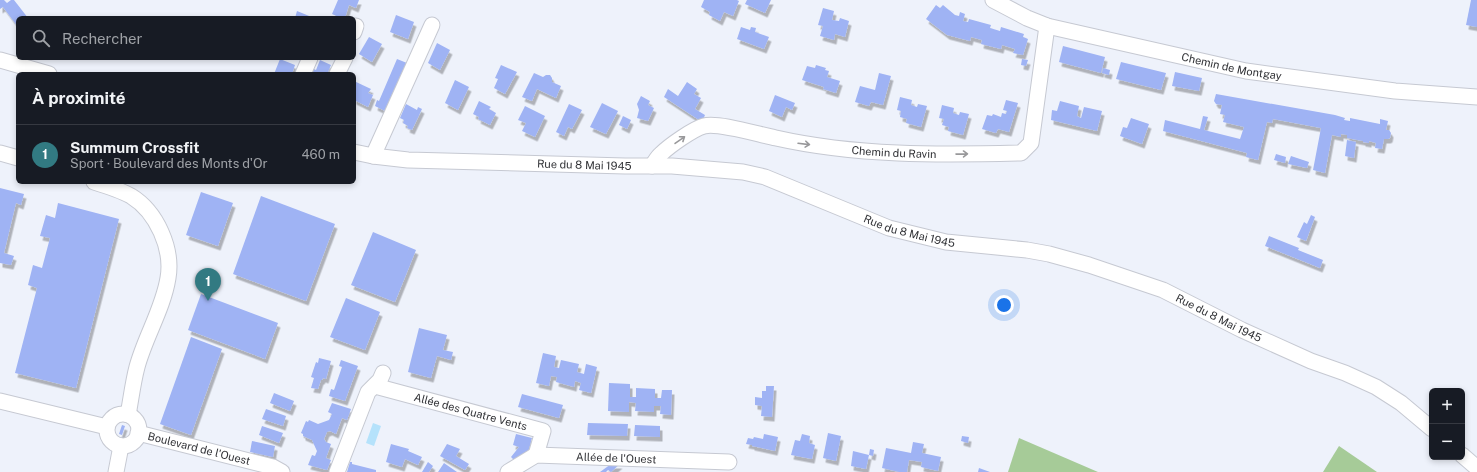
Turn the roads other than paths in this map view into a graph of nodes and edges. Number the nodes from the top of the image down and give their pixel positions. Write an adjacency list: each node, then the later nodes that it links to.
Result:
1 (993, 0): 3 (street, Chemin de Montgay)
2 (432, 25): 13 (street)
3 (1047, 26): 10 (street, Chemin de Montgay); 15 (street, Chemin du Ravin, one-way to 3)
4 (0, 60): 7 (street)
5 (309, 60): 8 (street)
6 (343, 60): 9 (street)
7 (42, 72)
8 (304, 72)
9 (338, 72)
10 (1477, 97)
11 (356, 152): 13 (street, Rue du 8 Mai 1945)
12 (0, 153): 14 (street)
13 (373, 156): 15 (street, Rue du 8 Mai 1945)
14 (16, 157)
15 (652, 166): 20 (street, Rue du 8 Mai 1945)
16 (100, 184): 18 (street)
17 (0, 401): 19 (street)
18 (128, 415): 19 (street); 21 (street)
19 (107, 426): 22 (street)
20 (1429, 426)
21 (138, 433): 22 (street); 28 (street, Boulevard de l'Ouest)
22 (121, 446): 27 (street)
23 (536, 454): 25 (street, Allée de l'Ouest); 29 (street, Allée des Quatre Vents); 30 (street)
24 (1465, 458): 26 (street)
25 (729, 462)
26 (1477, 468)
27 (116, 472)
28 (282, 472)
29 (337, 472)
30 (508, 472)

